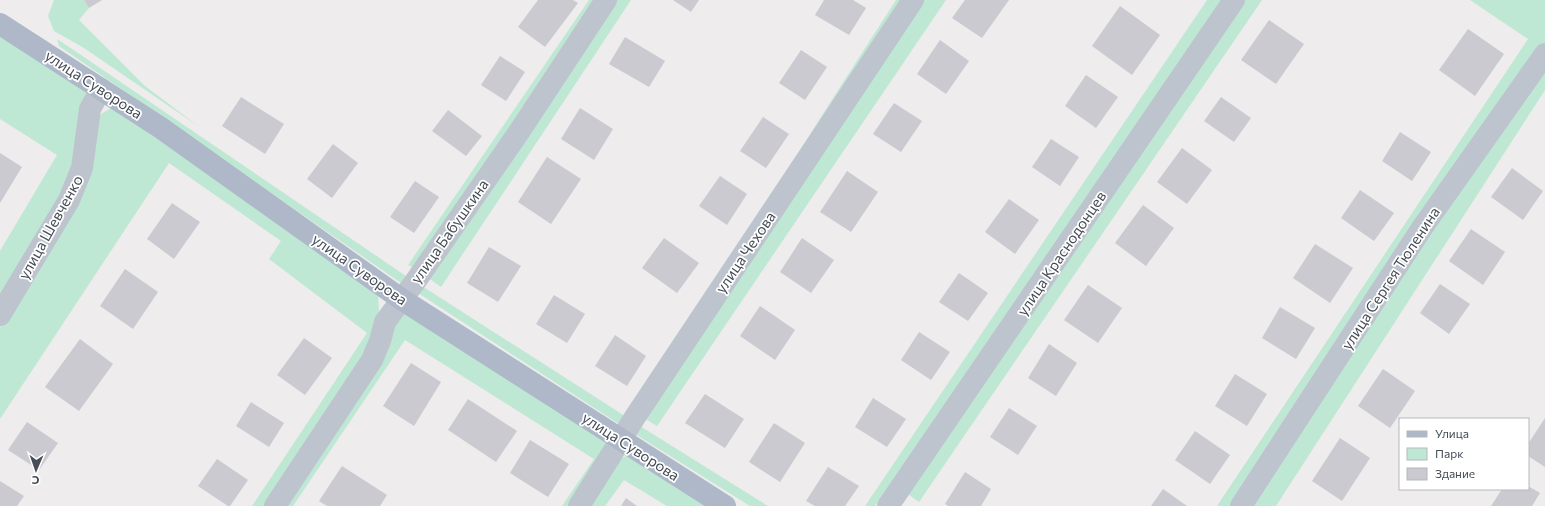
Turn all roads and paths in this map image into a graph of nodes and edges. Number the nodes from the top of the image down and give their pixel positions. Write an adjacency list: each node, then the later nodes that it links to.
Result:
1 (606, 0): 7 (street, улица Бабушкина)
2 (913, 0): 9 (street, улица Чехова)
3 (1234, 0): 13 (street, улица Краснодонцев)
4 (0, 24): 6 (main road, улица Суворова)
5 (1545, 54): 14 (street, улица Сергея Тюленина)
6 (101, 88): 7 (main road, улица Суворова); 8 (street, улица Шевченко)
7 (401, 299): 9 (main road, улица Суворова); 10 (street, улица Бабушкина)
8 (0, 315)
9 (621, 439): 11 (street, улица Чехова); 12 (main road, улица Суворова)
10 (275, 506)
11 (579, 506)
12 (725, 506)
13 (888, 506)
14 (1241, 506)

